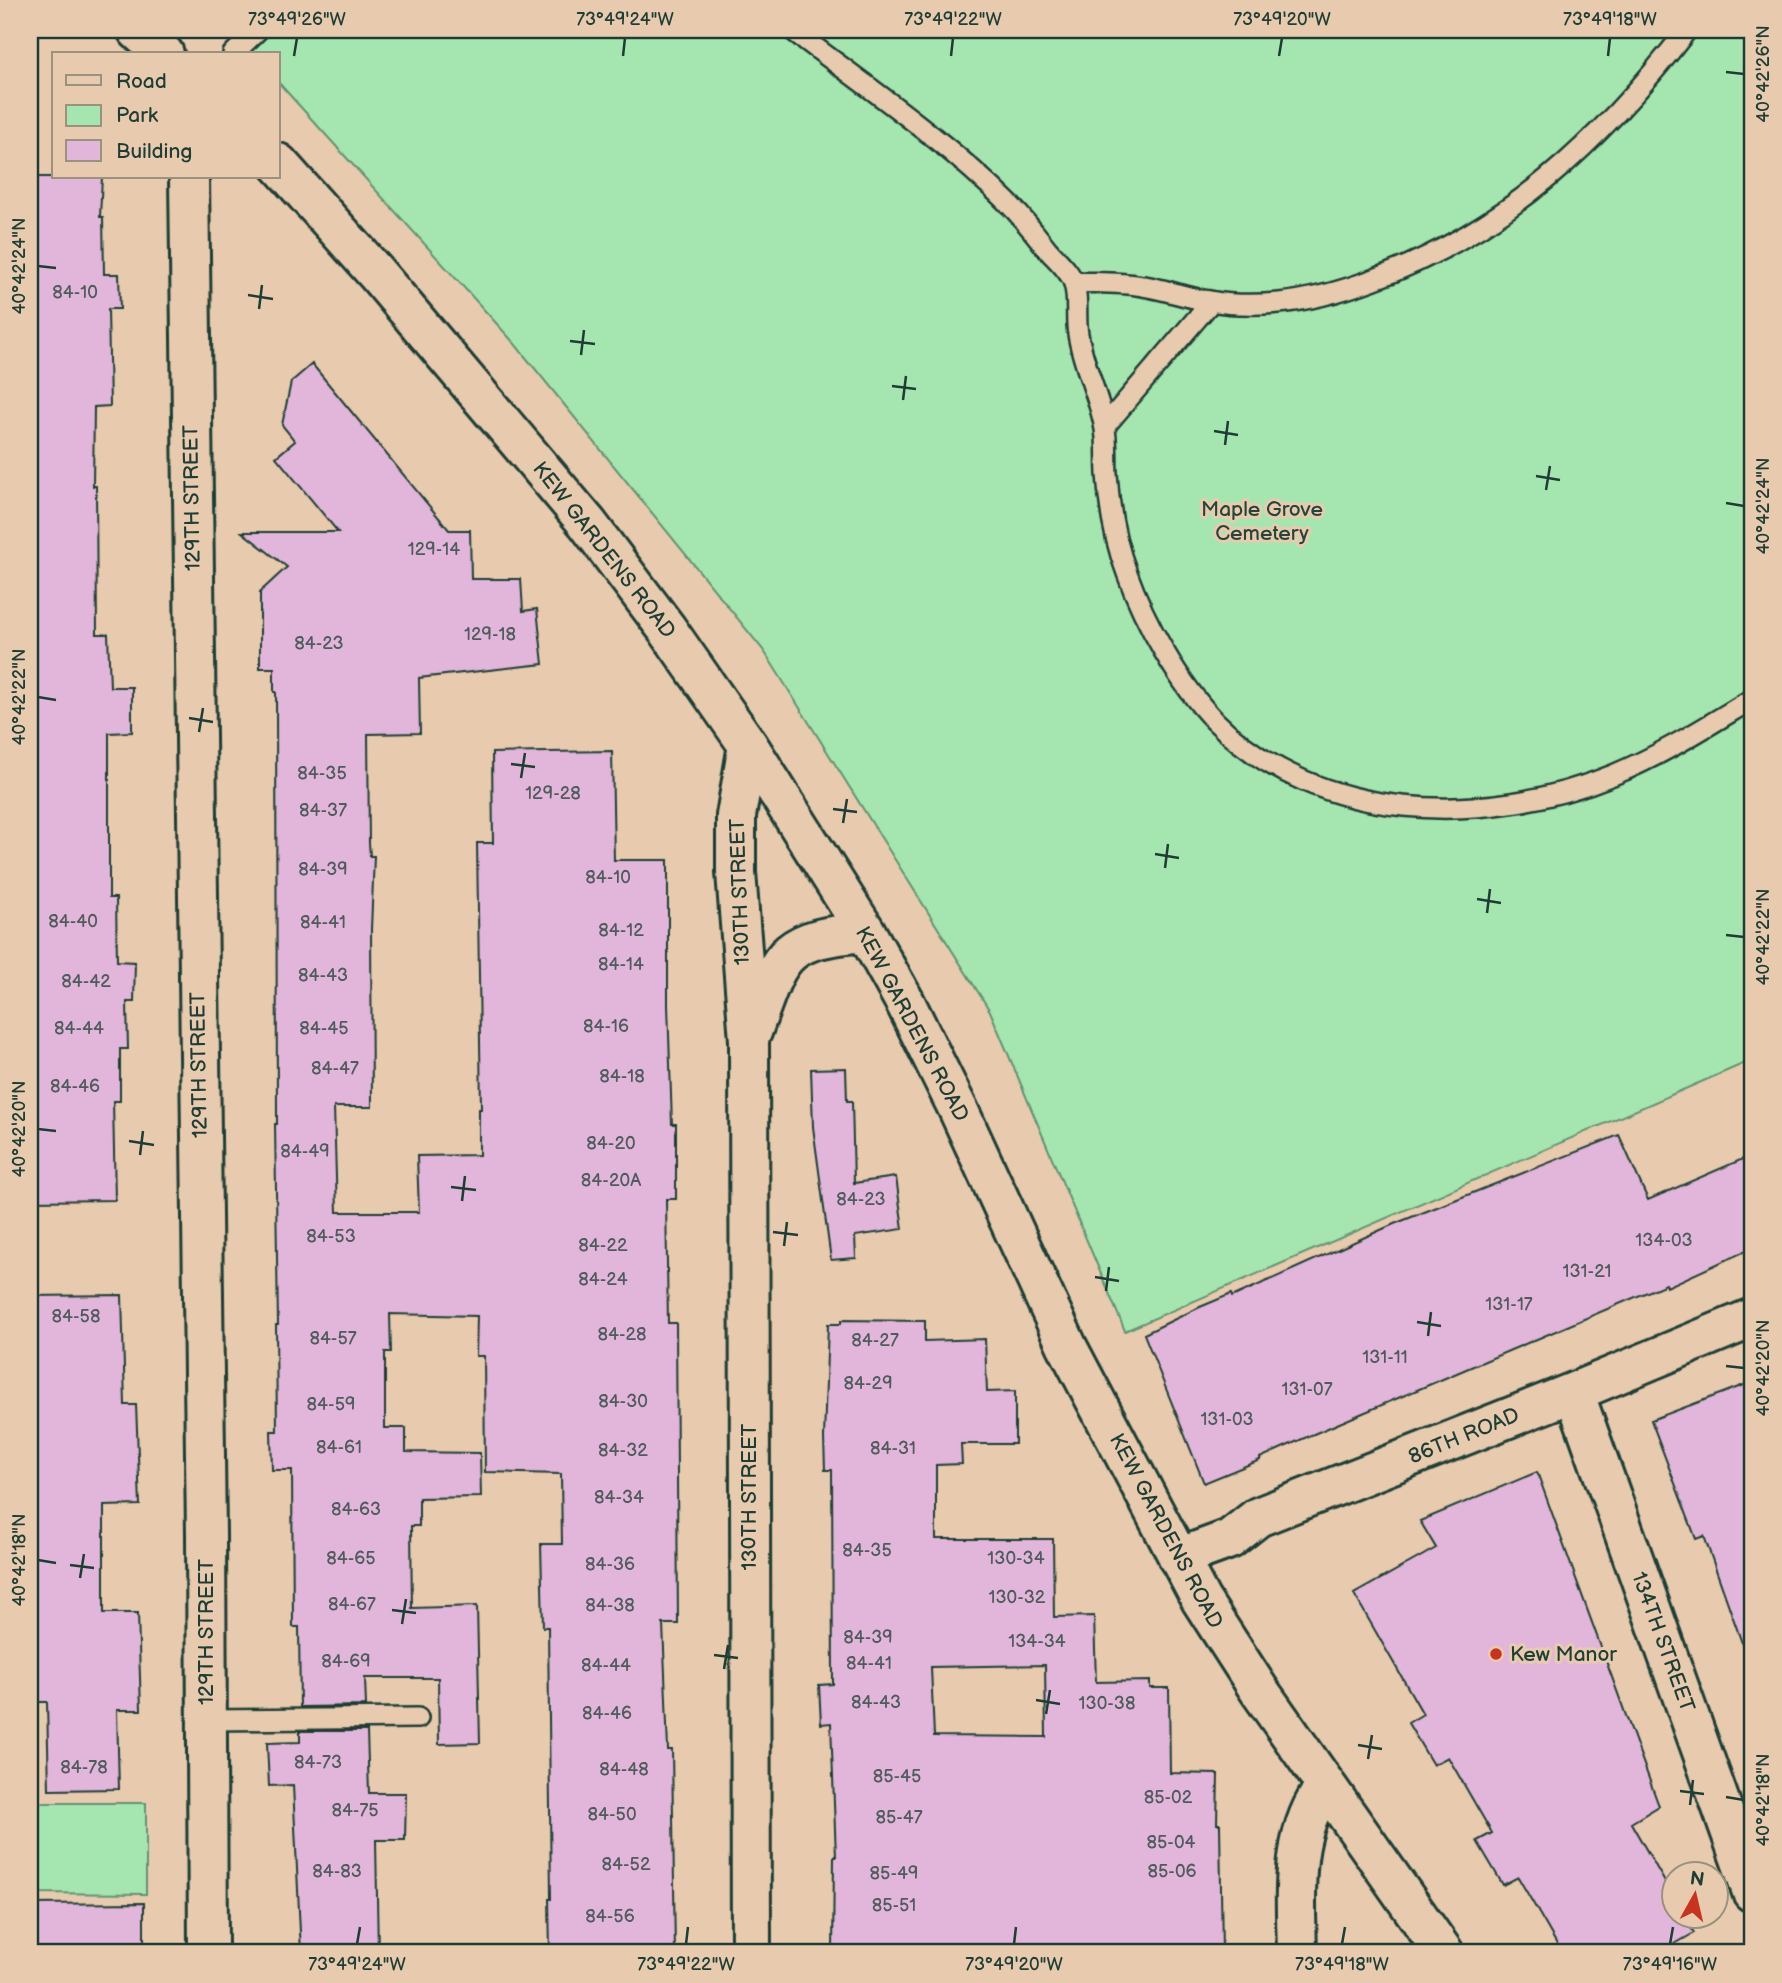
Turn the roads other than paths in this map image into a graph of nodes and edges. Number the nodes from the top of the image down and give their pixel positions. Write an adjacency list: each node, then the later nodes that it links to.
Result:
1 (137, 30): 5 (street)
2 (258, 30): 6 (lane)
3 (792, 30): 9 (lane)
4 (1687, 30): 10 (lane)
5 (162, 52)
6 (235, 52)
7 (280, 165): 13 (street, KEW GARDENS ROAD)
8 (189, 178): 20 (street, 129TH STREET)
9 (1074, 282): 10 (lane); 11 (lane)
10 (1210, 302): 11 (lane)
11 (1105, 426): 12 (lane)
12 (1752, 699)
13 (748, 745): 14 (street, KEW GARDENS ROAD); 15 (street, 130TH STREET)
14 (866, 932): 15 (street, 130TH STREET); 18 (street, KEW GARDENS ROAD)
15 (749, 1040): 24 (street, 130TH STREET)
16 (1752, 1318): 17 (street, 86TH ROAD)
17 (1574, 1392): 18 (street, 86TH ROAD); 22 (street, 134TH STREET)
18 (1178, 1558): 21 (street, KEW GARDENS ROAD)
19 (418, 1718): 20 (lane)
20 (207, 1720): 23 (street, 129TH STREET)
21 (1326, 1786): 25 (street); 26 (street, KEW GARDENS ROAD)
22 (1752, 1892)
23 (208, 1953)
24 (751, 1953)
25 (1297, 1953)
26 (1444, 1953)

